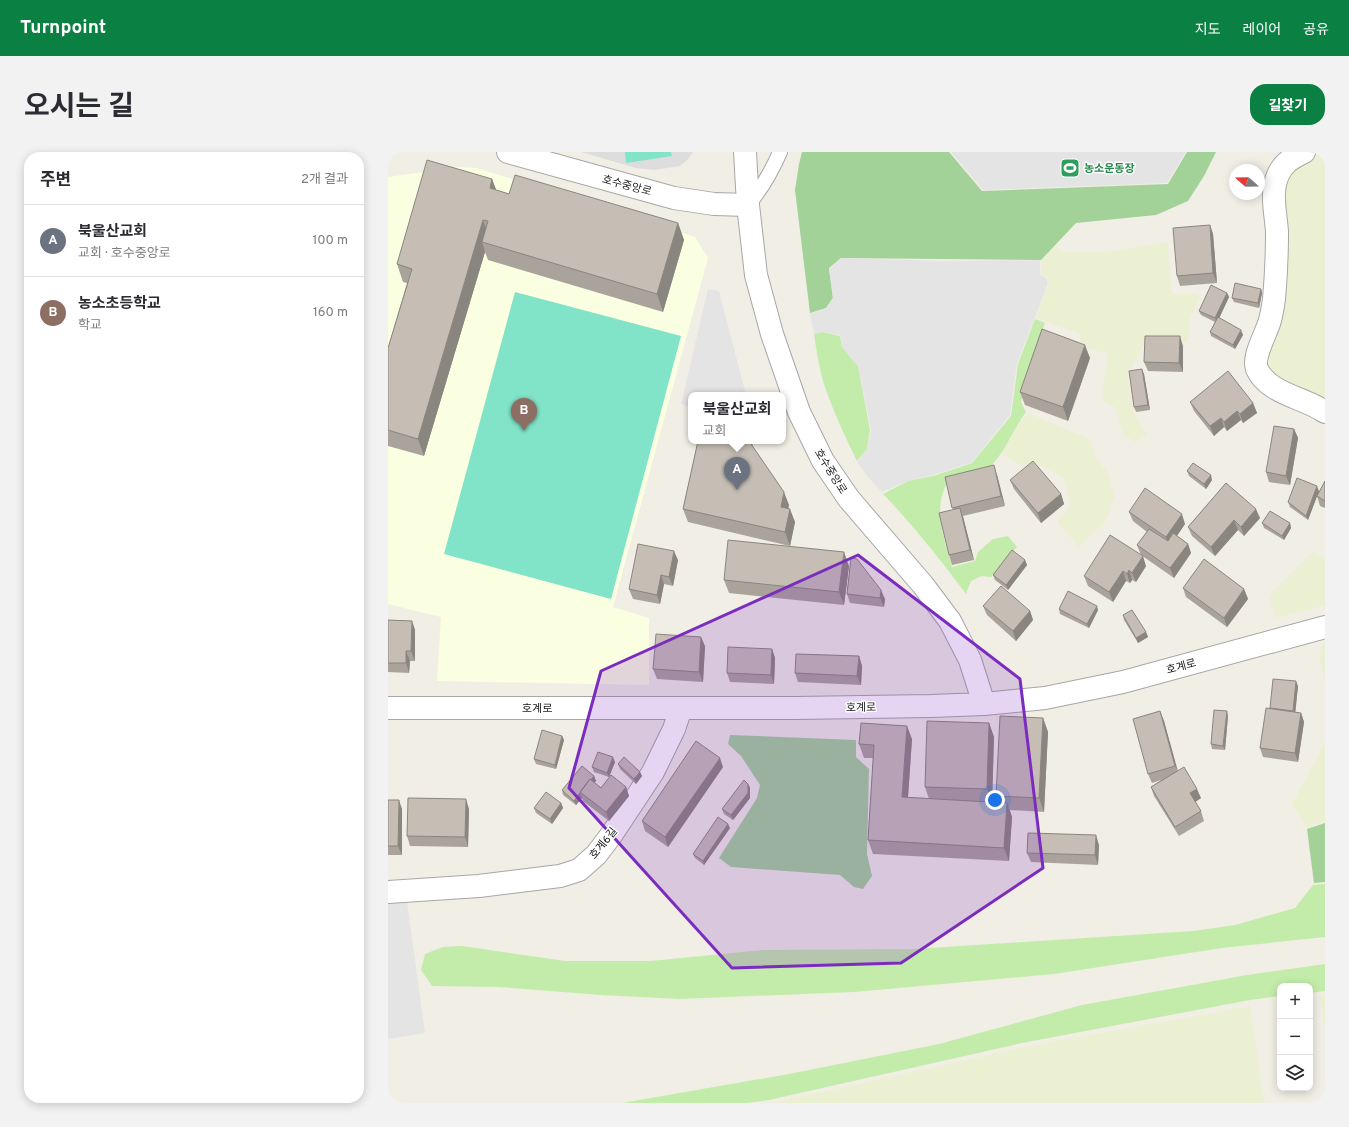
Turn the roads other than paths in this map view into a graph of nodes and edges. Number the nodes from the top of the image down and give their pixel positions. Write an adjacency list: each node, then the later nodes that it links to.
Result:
1 (508, 152): 5 (street, 호수중앙로)
2 (745, 152): 5 (street, 호수중앙로)
3 (780, 152): 5 (lane)
4 (1304, 152): 6 (street)
5 (748, 205): 8 (street, 호수중앙로)
6 (1325, 412)
7 (1325, 627): 8 (street, 호계로)
8 (984, 704): 10 (street, 호계로)
9 (388, 708): 10 (street, 호계로)
10 (681, 708): 11 (street, 호계6길)
11 (388, 892)

